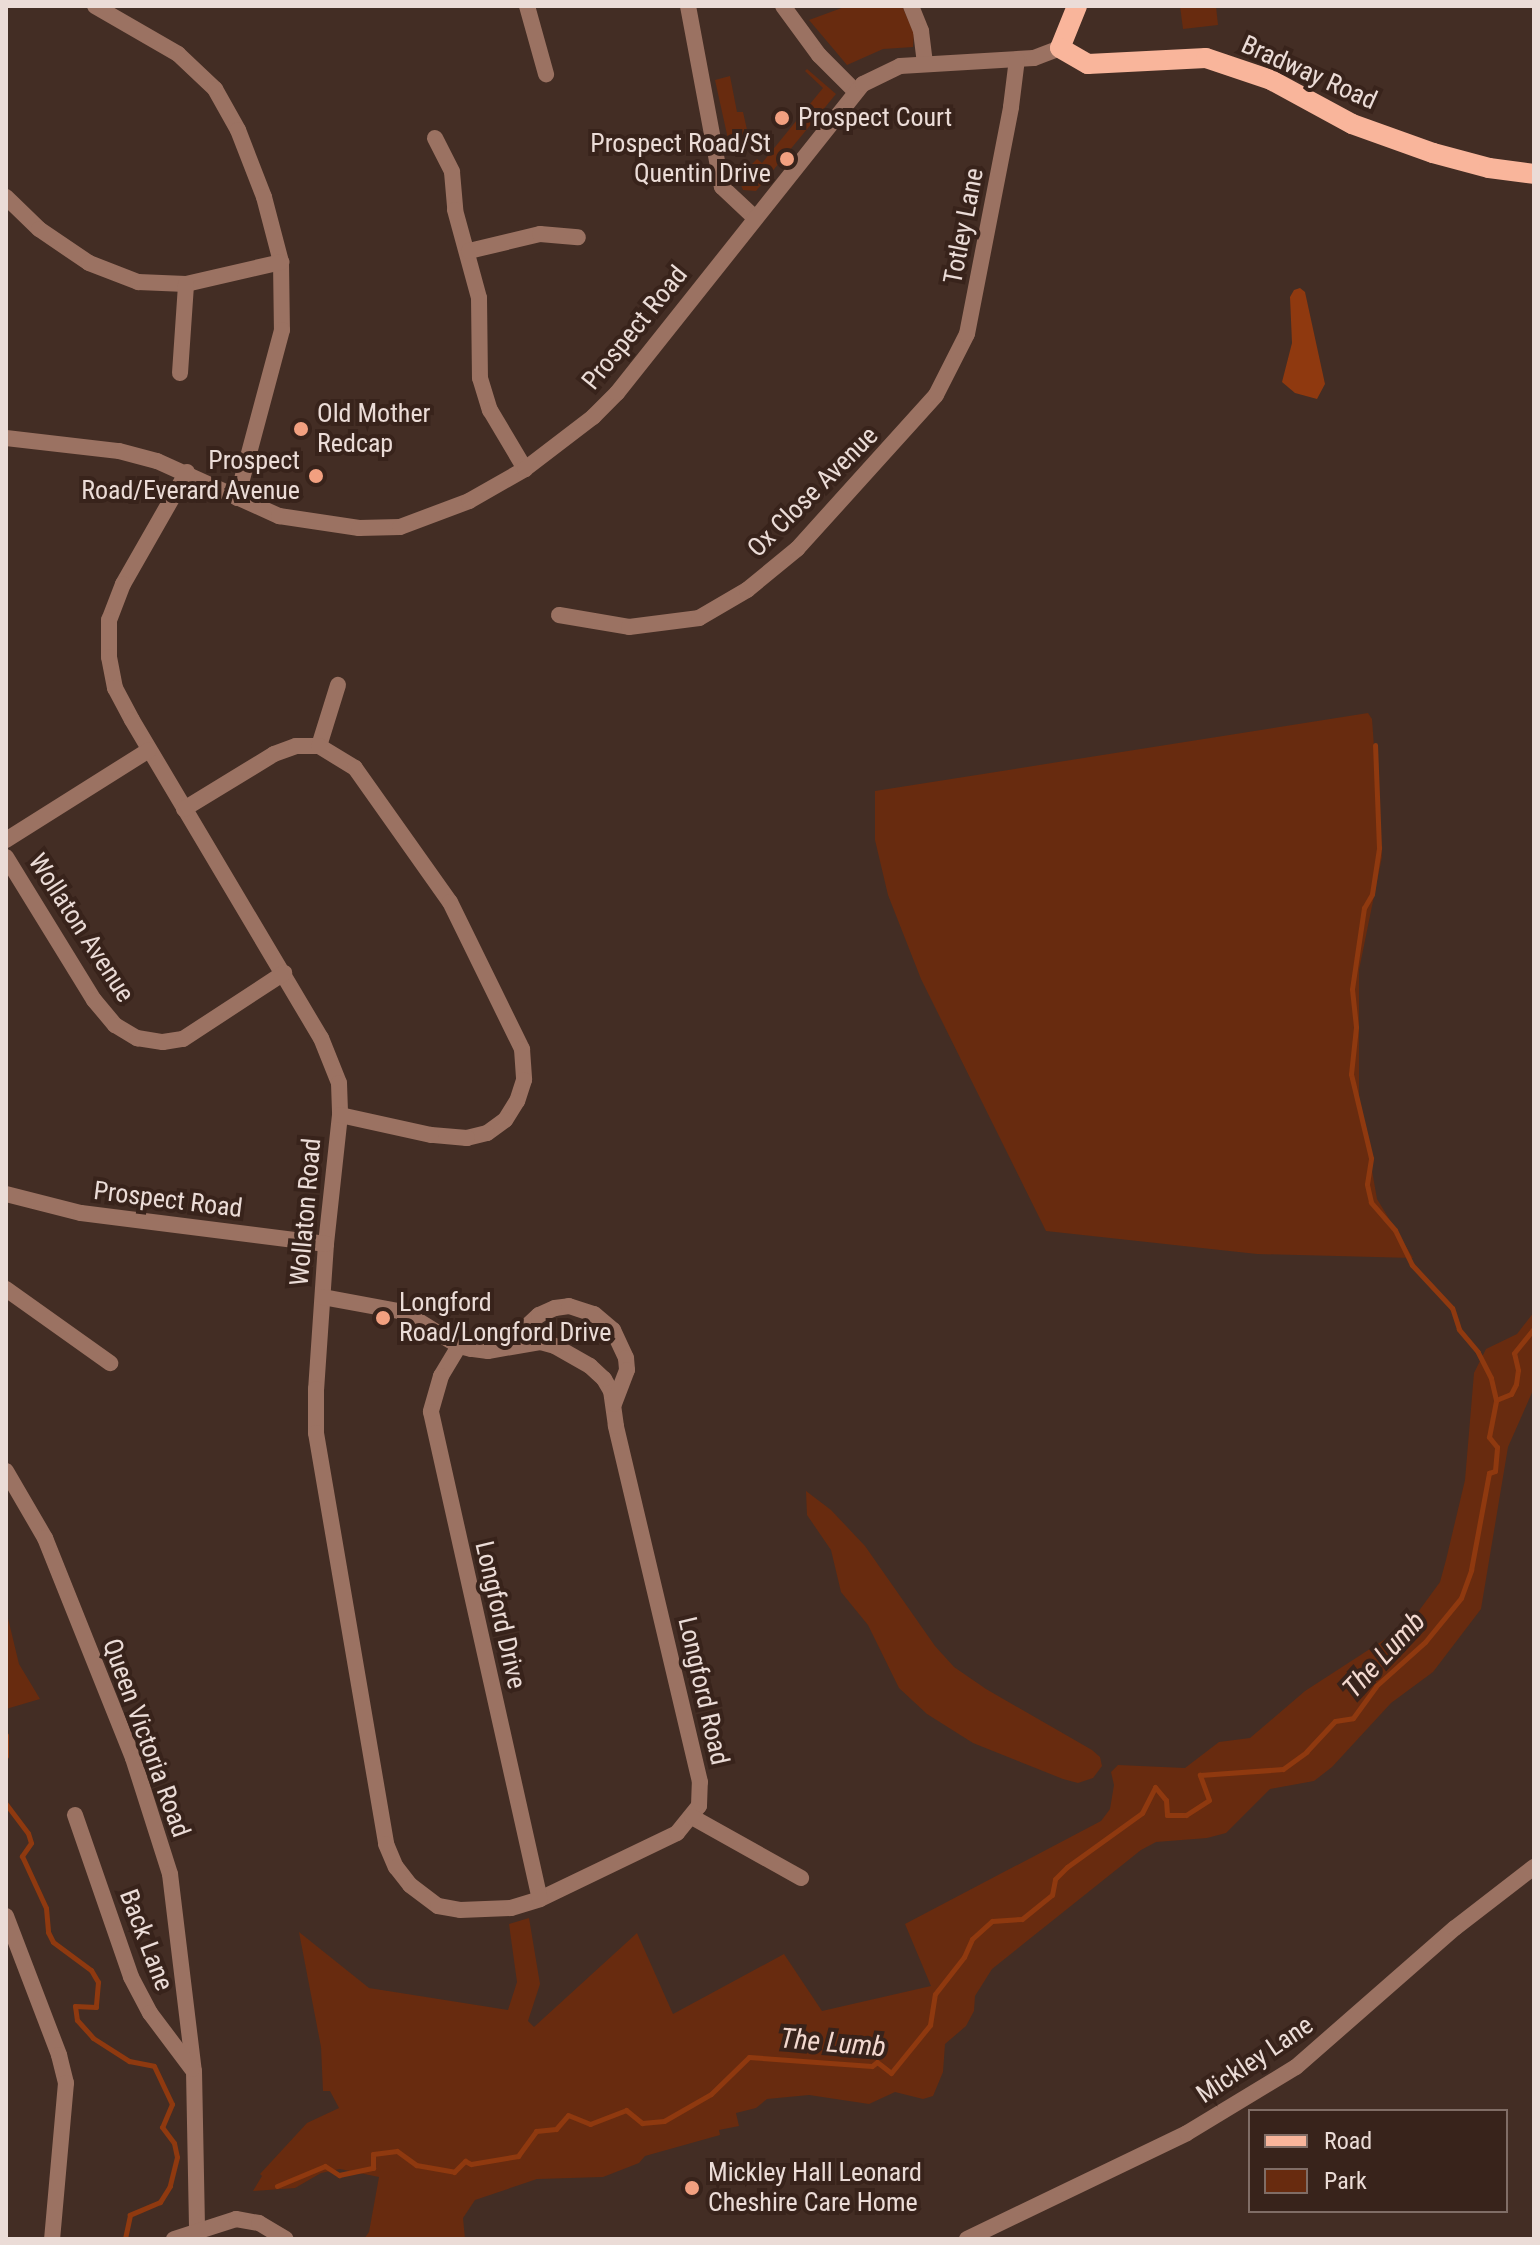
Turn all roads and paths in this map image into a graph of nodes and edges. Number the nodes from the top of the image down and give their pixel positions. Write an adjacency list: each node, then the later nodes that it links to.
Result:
1 (527, 6): 10 (street)
2 (688, 6): 15 (street)
3 (783, 6): 11 (street)
4 (911, 6): 9 (street)
5 (1077, 6): 7 (main road)
6 (98, 7): 18 (street)
7 (1060, 48): 8 (street, Prospect Road); 13 (main road, Bradway Road)
8 (1017, 59): 9 (street, Prospect Road); 21 (street, Totley Lane)
9 (925, 63): 11 (street, Prospect Road)
10 (546, 74)
11 (855, 91): 15 (street, Prospect Road)
12 (435, 138): 17 (street)
13 (1534, 174)
14 (6, 197): 19 (street)
15 (754, 217): 23 (street, Prospect Road)
16 (578, 237): 17 (street)
17 (469, 251): 23 (street)
18 (281, 262): 19 (street); 25 (street)
19 (186, 284): 20 (street)
20 (180, 373)
21 (936, 395): 26 (street, Ox Close Avenue)
22 (6, 438): 24 (street, Prospect Road)
23 (525, 469): 25 (street, Prospect Road)
24 (187, 472): 25 (street, Prospect Road); 29 (street, Wollaton Road)
25 (237, 498)
26 (567, 621)
27 (338, 685): 28 (street)
28 (319, 746): 30 (street); 34 (street)
29 (149, 750): 30 (street, Wollaton Road); 31 (street)
30 (184, 809): 33 (street, Wollaton Road)
31 (6, 840)
32 (6, 857): 33 (street, Wollaton Avenue)
33 (284, 973): 34 (street, Wollaton Road)
34 (340, 1115): 36 (street, Wollaton Road)
35 (6, 1194): 36 (street, Prospect Road)
36 (326, 1244): 38 (street, Wollaton Road)
37 (6, 1289): 41 (street)
38 (323, 1297): 40 (street, Longford Road); 48 (street, Wollaton Road)
39 (521, 1343): 40 (street, Longford Road); 42 (street, Longford Road); 42 (street, Longford Road)
40 (459, 1346): 48 (street, Longford Drive)
41 (110, 1363)
42 (614, 1404): 45 (street, Longford Road)
43 (6, 1471): 50 (street, Queen Victoria Road)
44 (75, 1815): 50 (street, Back Lane)
45 (692, 1817): 47 (street); 48 (street)
46 (1534, 1867): 55 (street, Mickley Lane)
47 (801, 1878)
48 (540, 1899)
49 (6, 1916): 52 (street)
50 (194, 2071): 51 (street, Queen Victoria Road)
51 (197, 2229): 53 (street); 54 (street)
52 (52, 2239)
53 (174, 2239)
54 (286, 2239)
55 (967, 2239)

